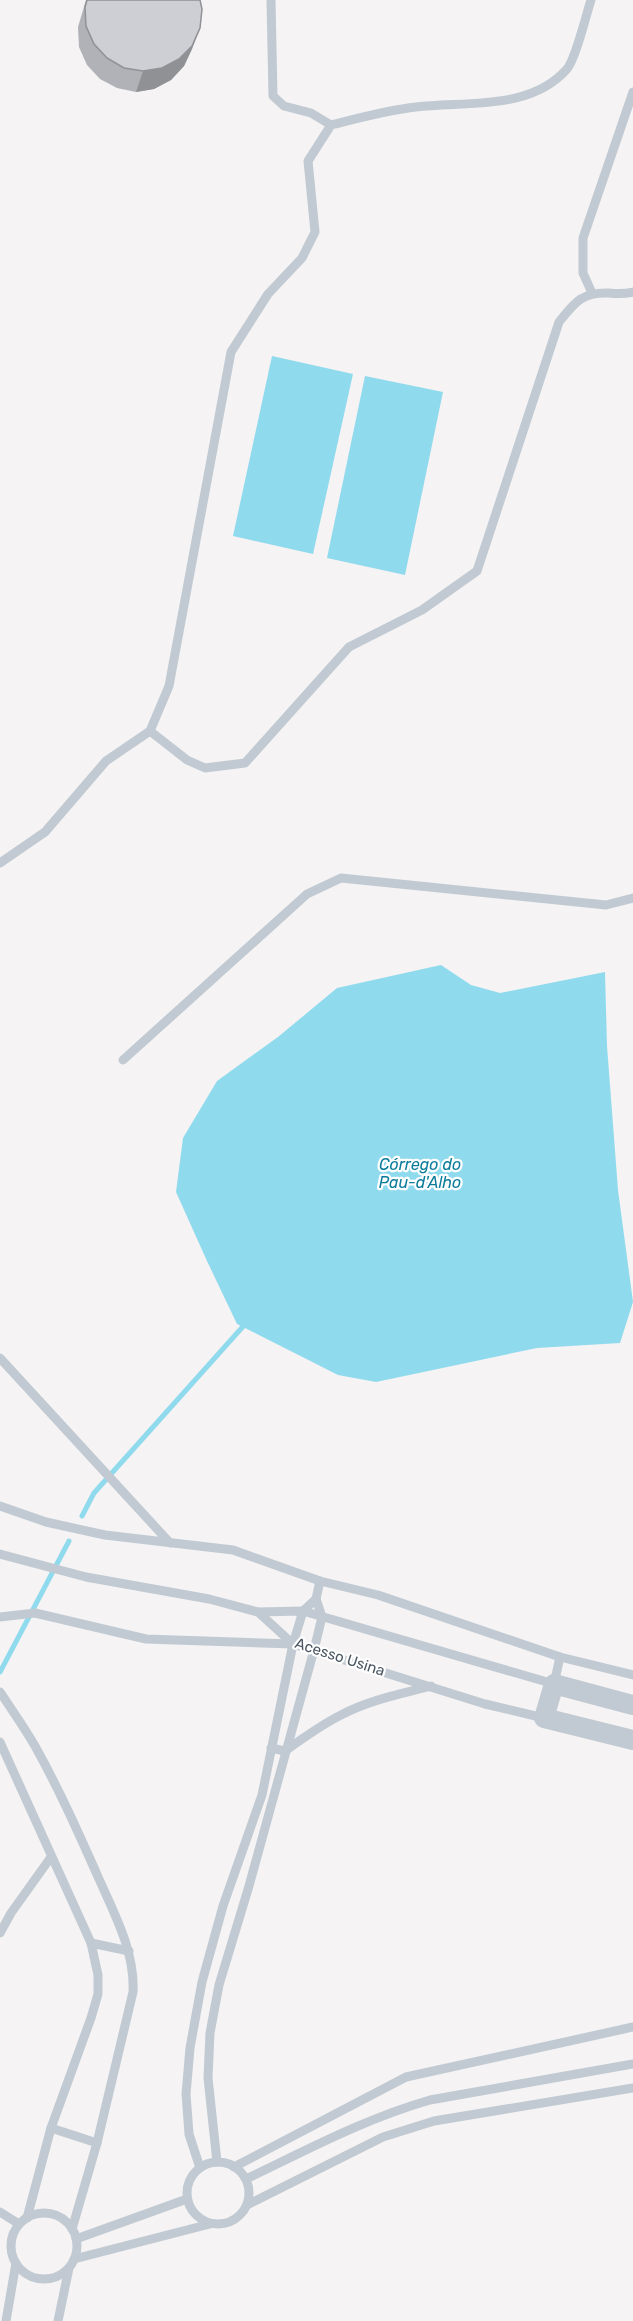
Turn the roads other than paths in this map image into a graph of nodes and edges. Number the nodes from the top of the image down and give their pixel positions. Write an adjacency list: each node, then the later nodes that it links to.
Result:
1 (271, 0): 4 (lane)
2 (591, 0): 4 (lane)
3 (633, 92): 6 (lane)
4 (331, 124): 7 (lane)
5 (633, 292): 6 (lane)
6 (592, 293): 7 (lane)
7 (150, 731): 8 (lane)
8 (0, 863)
9 (633, 898): 10 (lane)
10 (123, 1060)
11 (0, 1358): 13 (lane)
12 (0, 1506): 13 (lane)
13 (170, 1543): 15 (lane)
14 (0, 1554): 18 (lane)
15 (320, 1581): 16 (lane); 23 (lane)
16 (316, 1599): 17 (lane); 20 (lane)
17 (303, 1611): 18 (lane); 20 (lane); 21 (lane)
18 (258, 1612): 21 (lane, Acesso Usina)
19 (0, 1617): 21 (lane)
20 (322, 1617): 22 (lane); 25 (lane)
21 (293, 1644): 22 (lane, Acesso Usina); 32 (lane)
22 (314, 1650): 26 (lane, Acesso Usina); 33 (lane)
23 (560, 1657): 24 (lane); 25 (lane)
24 (633, 1675)
25 (554, 1684): 28 (street); 29 (street)
26 (431, 1686): 29 (lane, Acesso Usina); 33 (lane)
27 (1, 1692): 37 (lane)
28 (633, 1705)
29 (544, 1718): 30 (street, Acesso Usina)
30 (633, 1740)
31 (0, 1742): 34 (lane)
32 (271, 1748): 33 (lane); 45 (lane)
33 (285, 1751): 43 (lane)
34 (51, 1857): 35 (lane); 36 (lane)
35 (0, 1933)
36 (91, 1943): 37 (lane); 41 (lane)
37 (129, 1951): 42 (lane)
38 (633, 2027): 44 (lane)
39 (633, 2064): 46 (lane)
40 (633, 2088): 48 (lane)
41 (51, 2128): 42 (lane); 50 (lane)
42 (97, 2143): 52 (lane)
43 (217, 2162): 44 (lane); 45 (lane)
44 (234, 2167): 46 (lane)
45 (200, 2168): 47 (lane)
46 (246, 2179): 48 (lane)
47 (188, 2199): 51 (lane); 52 (lane)
48 (247, 2205): 51 (lane)
49 (0, 2212): 50 (lane)
50 (23, 2221): 52 (lane); 53 (lane)
51 (210, 2224): 54 (lane)
52 (74, 2234): 54 (lane)
53 (16, 2263): 54 (lane); 55 (lane)
54 (71, 2263): 56 (lane)
55 (6, 2321)
56 (58, 2321)

